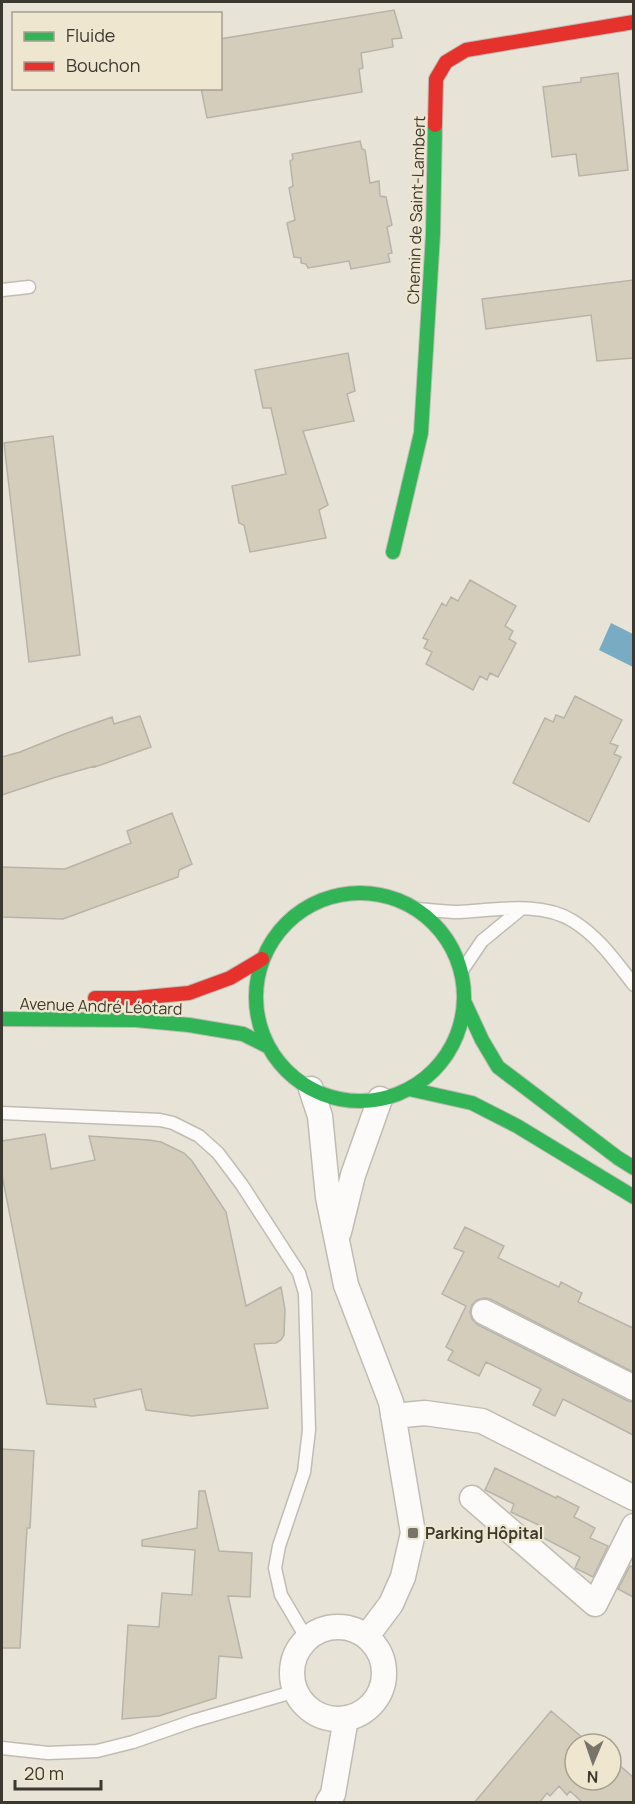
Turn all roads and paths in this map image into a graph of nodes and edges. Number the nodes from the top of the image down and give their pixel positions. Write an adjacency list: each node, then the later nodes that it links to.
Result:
1 (633, 22): 4 (main road, Chemin de Saint-Lambert)
2 (28, 287): 3 (lane)
3 (2, 290)
4 (393, 552)
5 (417, 909): 6 (lane); 7 (main road); 8 (main road)
6 (521, 909): 8 (lane); 9 (lane)
7 (262, 959): 10 (main road, Avenue André Léotard); 13 (main road)
8 (461, 972): 11 (main road)
9 (633, 985)
10 (80, 997)
11 (464, 1001): 15 (main road); 18 (main road)
12 (2, 1019): 13 (main road, Avenue André Léotard)
13 (267, 1046): 14 (main road)
14 (311, 1089): 16 (main road); 20 (street)
15 (409, 1089): 16 (main road); 19 (main road)
16 (380, 1099): 20 (street)
17 (2, 1113): 28 (lane)
18 (633, 1168)
19 (633, 1197)
20 (336, 1243): 23 (street)
21 (484, 1312): 22 (street)
22 (633, 1388)
23 (393, 1416): 25 (street); 27 (street)
24 (472, 1498): 26 (street)
25 (633, 1498)
26 (633, 1526)
27 (367, 1636): 28 (street); 30 (street)
28 (307, 1639): 29 (street)
29 (296, 1691): 30 (street); 31 (lane)
30 (346, 1718): 32 (street)
31 (2, 1748)
32 (328, 1803)

